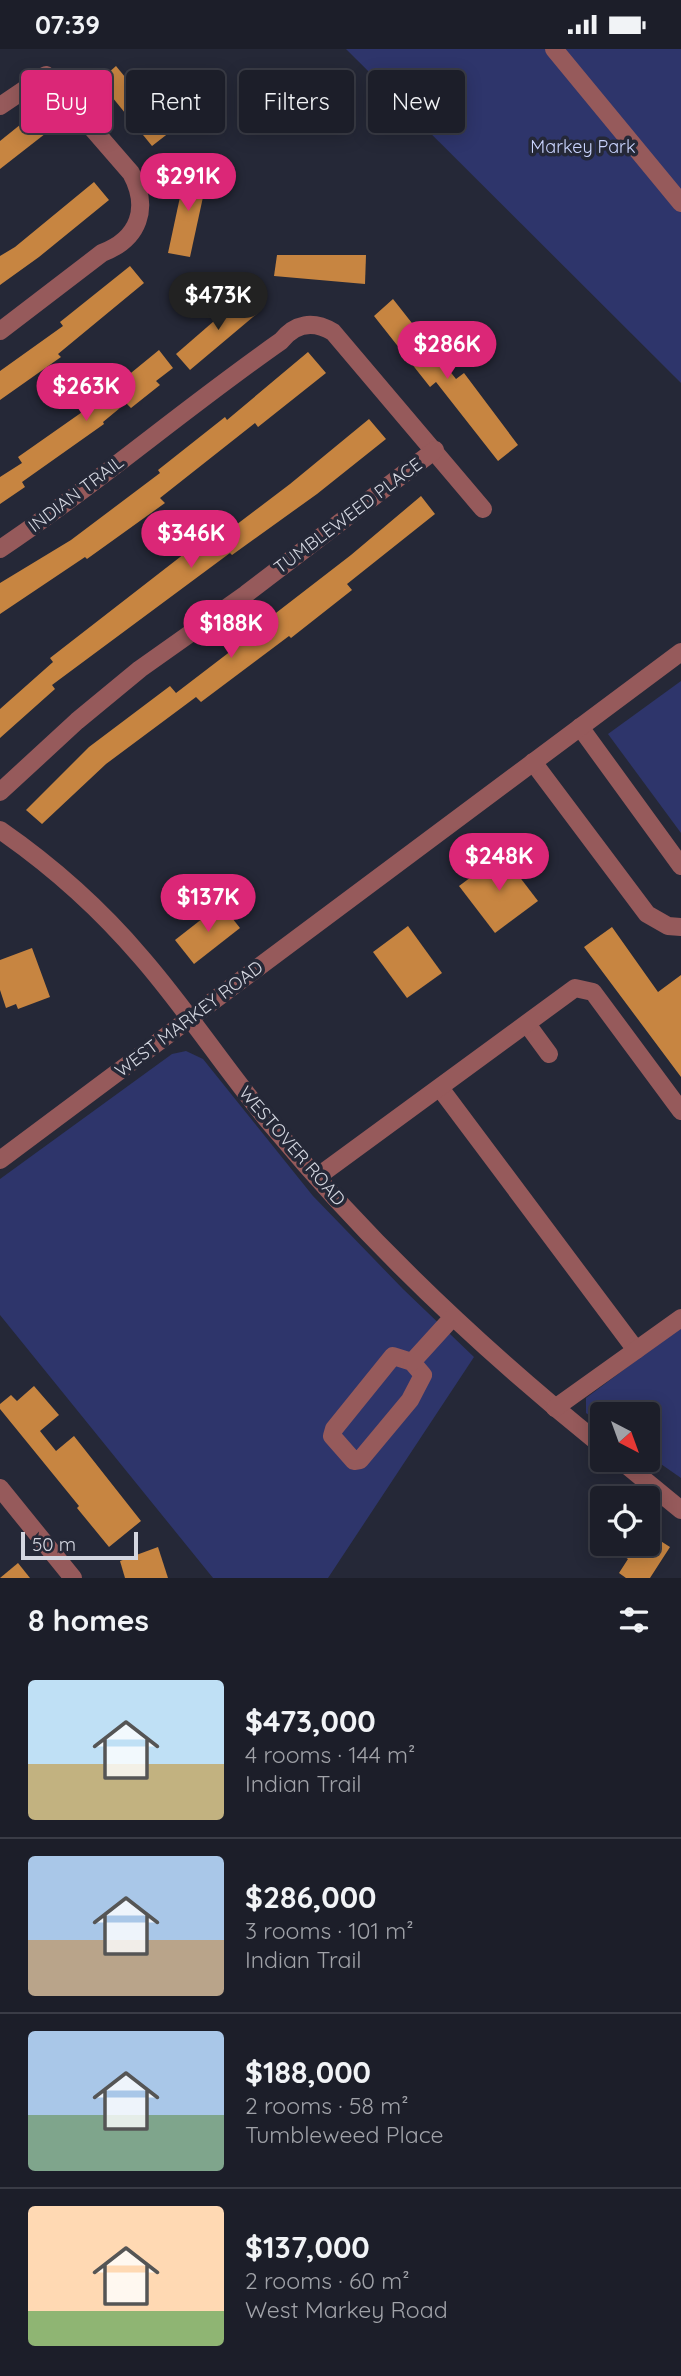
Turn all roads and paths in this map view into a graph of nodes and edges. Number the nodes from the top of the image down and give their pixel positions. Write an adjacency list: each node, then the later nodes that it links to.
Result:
1 (554, 49): 3 (street)
2 (0, 106): 4 (street)
3 (681, 203)
4 (0, 331)
5 (435, 450): 6 (street); 7 (street, INDIAN TRAIL); 11 (street, TUMBLEWEED PLACE)
6 (483, 509)
7 (0, 548)
8 (681, 652): 9 (street, WEST MARKEY ROAD)
9 (580, 727): 10 (street, WEST MARKEY ROAD); 13 (street)
10 (533, 762): 14 (street); 15 (street, WEST MARKEY ROAD)
11 (0, 792)
12 (0, 829): 15 (street, WESTOVER ROAD)
13 (681, 866)
14 (681, 927)
15 (189, 1018): 20 (street, WEST MARKEY ROAD); 21 (street, WESTOVER ROAD)
16 (527, 1024): 17 (street); 18 (street); 19 (street)
17 (549, 1053)
18 (440, 1088): 21 (street); 24 (street)
19 (681, 1111)
20 (0, 1160)
21 (317, 1177): 22 (street, WESTOVER ROAD)
22 (452, 1318): 25 (street); 26 (street, WESTOVER ROAD)
23 (681, 1318): 24 (street)
24 (636, 1350): 26 (street)
25 (412, 1362): 25 (street)
26 (555, 1408): 27 (street, WESTOVER ROAD)
27 (590, 1436)
28 (635, 1472): 30 (street)
29 (0, 1488): 31 (street)
30 (681, 1510)
31 (73, 1578)

